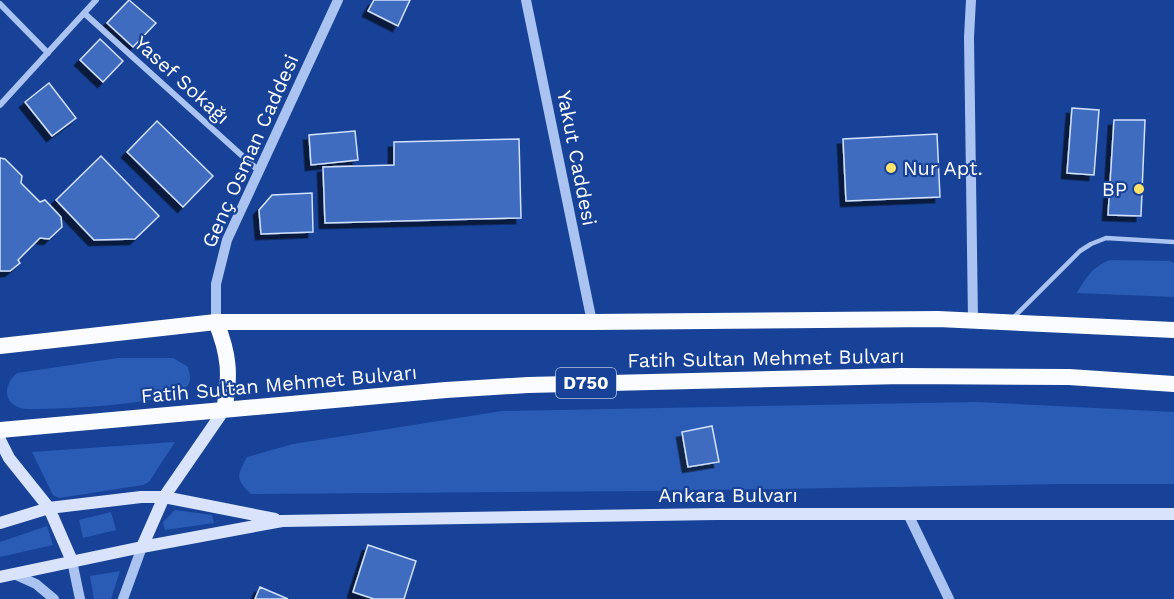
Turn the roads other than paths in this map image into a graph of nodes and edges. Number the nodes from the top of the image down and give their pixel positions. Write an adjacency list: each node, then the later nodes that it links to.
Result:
1 (96, 0): 6 (street)
2 (338, 0): 9 (street, Genç Osman Caddesi)
3 (526, 0): 13 (street, Yakut Caddesi)
4 (971, 0): 11 (street)
5 (0, 4): 7 (street)
6 (84, 13): 7 (street); 9 (street, Yasef Sokağı)
7 (48, 53): 8 (street)
8 (0, 105)
9 (259, 171): 12 (street, Genç Osman Caddesi)
10 (1174, 242): 14 (lane)
11 (973, 320): 13 (highway, Fatih Sultan Mehmet Bulvarı); 14 (highway, Fatih Sultan Mehmet Bulvarı)
12 (216, 322): 13 (highway, Fatih Sultan Mehmet Bulvarı); 16 (highway, Fatih Sultan Mehmet Bulvarı); 18 (highway)
13 (591, 322)
14 (1010, 322): 15 (highway, Fatih Sultan Mehmet Bulvarı)
15 (1174, 330)
16 (0, 346)
17 (1174, 384): 18 (highway, Fatih Sultan Mehmet Bulvarı / D750)
18 (224, 410): 19 (highway, Fatih Sultan Mehmet Bulvarı / D750); 21 (main road)
19 (0, 430)
20 (0, 440): 22 (main road)
21 (164, 497): 22 (main road, Ankara Bulvarı); 25 (main road, Ankara Bulvarı); 27 (main road)
22 (49, 508): 26 (main road, Ankara Bulvarı); 28 (main road)
23 (908, 514): 24 (main road, Ankara Bulvarı); 25 (main road, Ankara Bulvarı); 34 (street)
24 (1174, 514)
25 (282, 521): 27 (main road, Ankara Bulvarı)
26 (0, 523)
27 (142, 547): 28 (main road, Ankara Bulvarı); 33 (street)
28 (72, 561): 29 (main road, Ankara Bulvarı); 32 (street)
29 (14, 573): 30 (main road, Ankara Bulvarı); 31 (street)
30 (0, 577)
31 (54, 599)
32 (80, 599)
33 (123, 599)
34 (949, 599)

